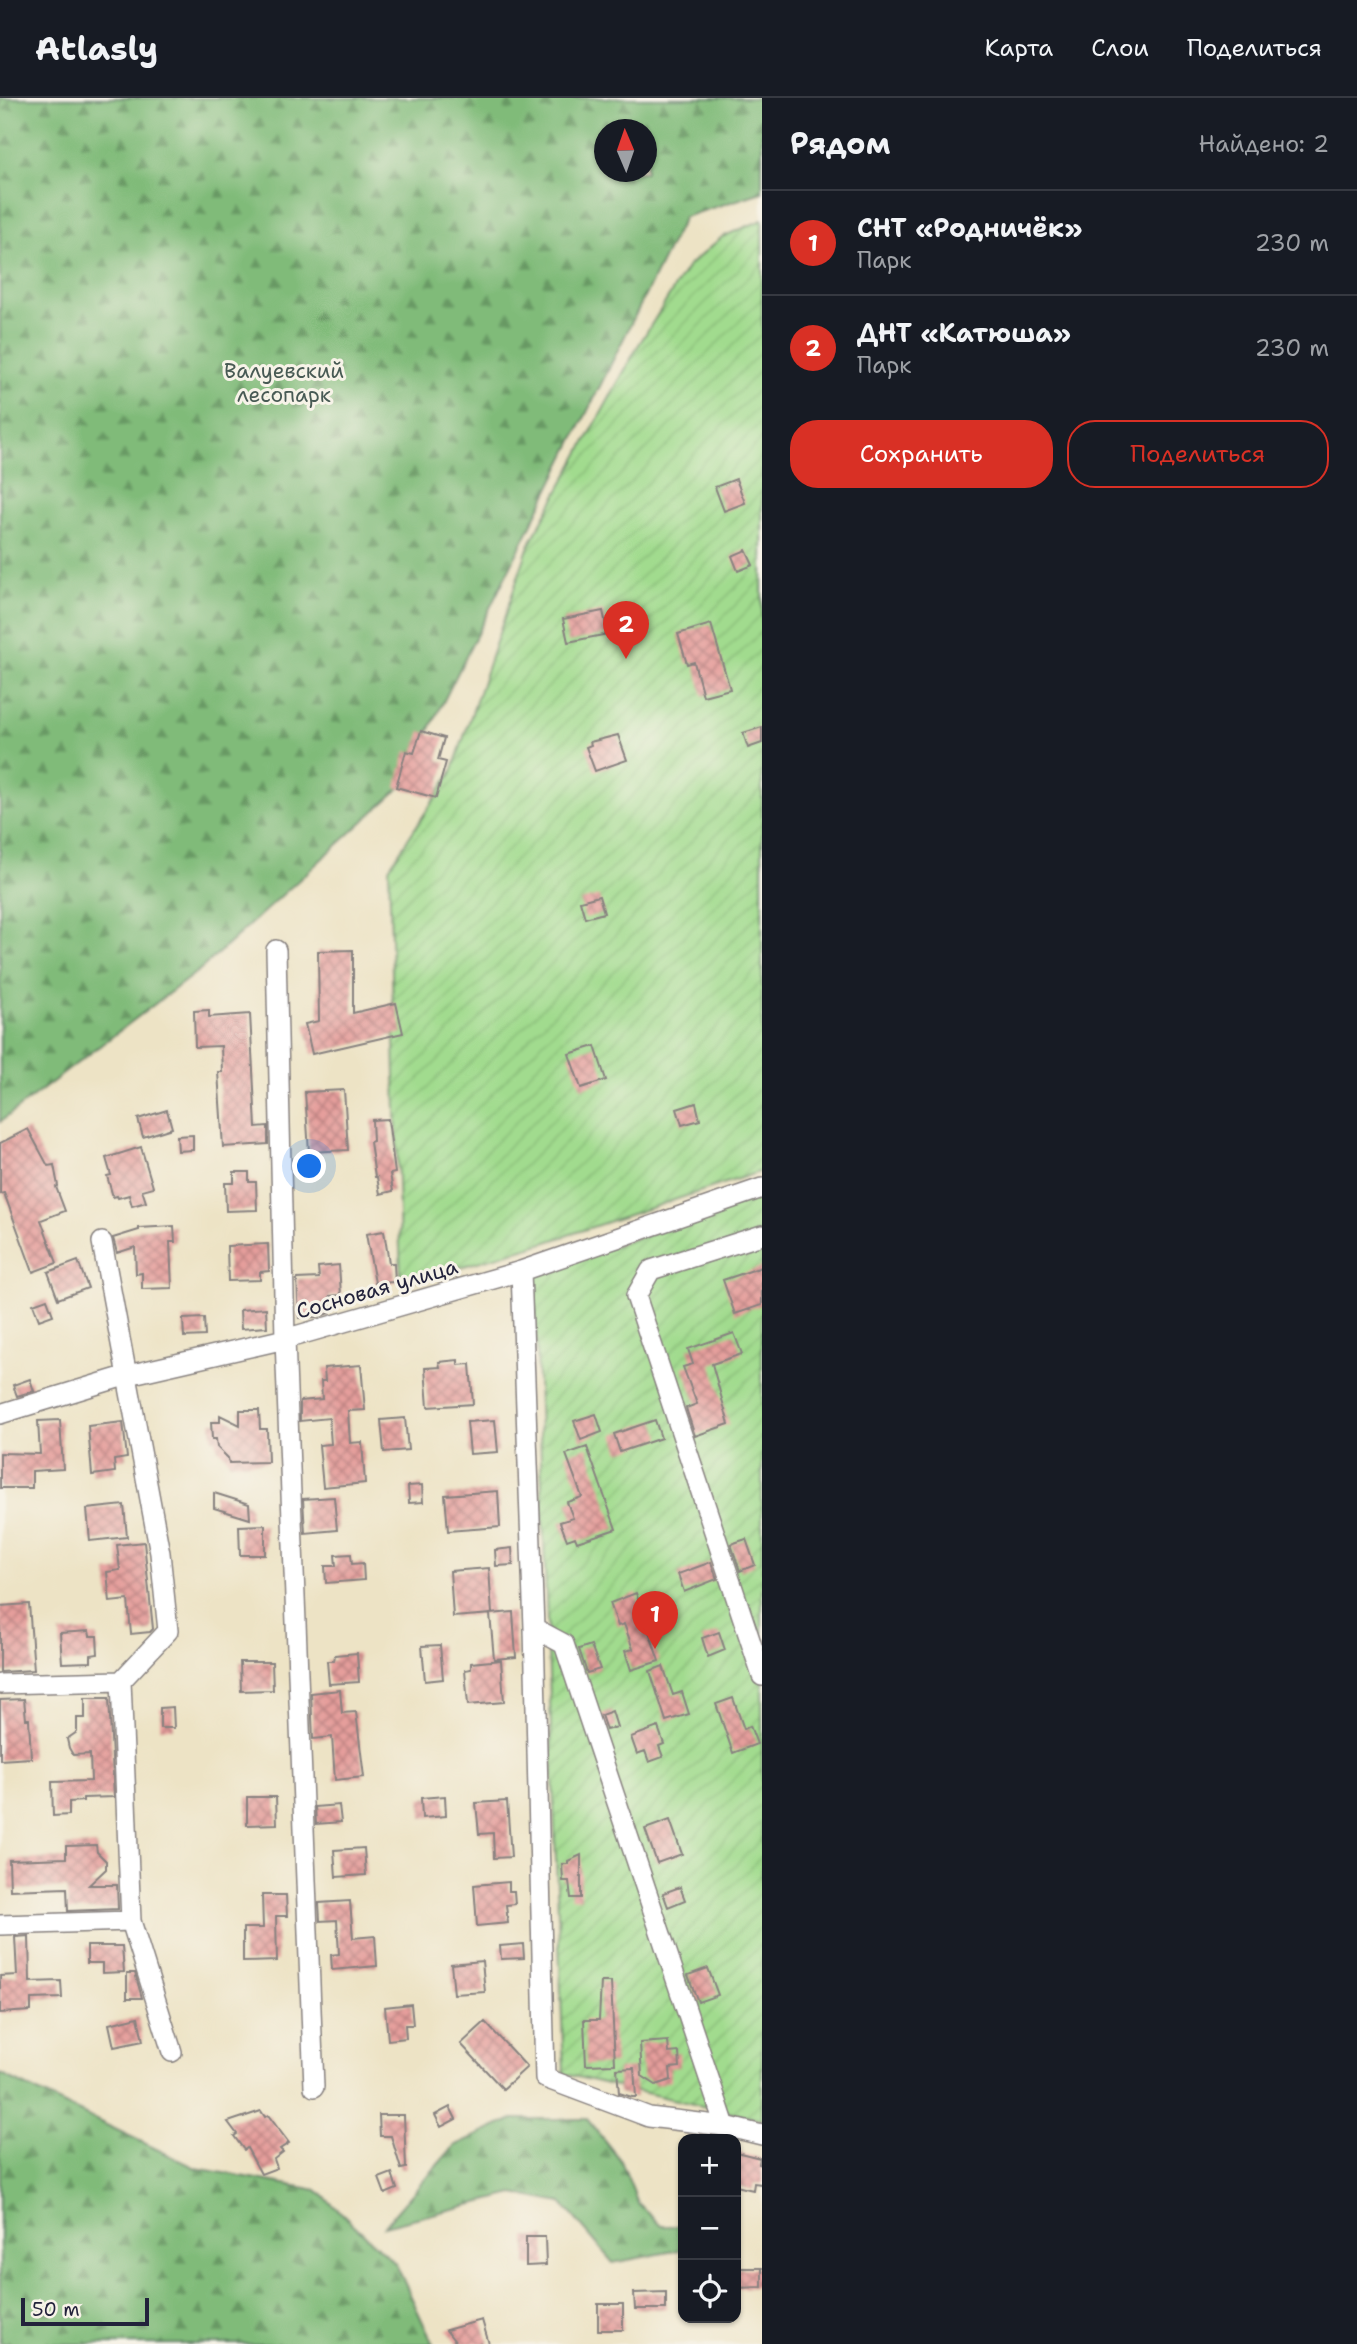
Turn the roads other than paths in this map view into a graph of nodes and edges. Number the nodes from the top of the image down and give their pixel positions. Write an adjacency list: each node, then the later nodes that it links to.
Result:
1 (276, 950): 6 (street)
2 (762, 1188): 5 (street, Сосновая улица)
3 (762, 1235): 10 (street)
4 (102, 1242): 7 (street)
5 (521, 1271): 6 (street, Сосновая улица); 9 (street)
6 (285, 1339): 7 (street, Сосновая улица); 16 (street)
7 (128, 1375): 8 (street, Сосновая улица); 11 (street)
8 (0, 1414)
9 (534, 1628): 17 (street); 17 (street)
10 (762, 1676)
11 (121, 1681): 12 (street); 13 (street)
12 (0, 1684)
13 (131, 1921): 14 (street); 15 (street)
14 (0, 1925)
15 (172, 2052)
16 (314, 2087)
17 (725, 2126): 18 (street)
18 (762, 2135)

